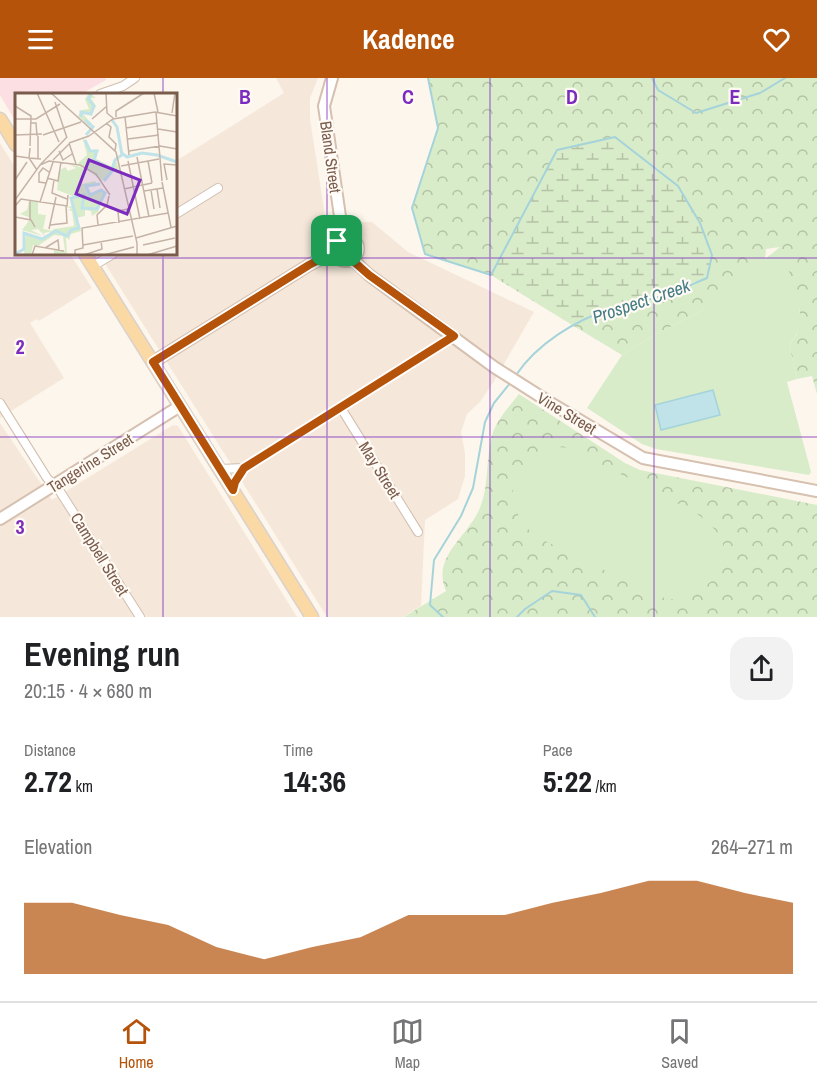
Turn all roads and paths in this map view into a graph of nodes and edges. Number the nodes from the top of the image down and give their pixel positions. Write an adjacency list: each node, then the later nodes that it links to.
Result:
1 (135, 78): 3 (street)
2 (332, 78): 8 (main road, Bland Street)
3 (103, 93)
4 (0, 119): 5 (main road)
5 (15, 141)
6 (218, 188): 7 (street)
7 (177, 213)
8 (344, 237): 9 (main road); 12 (main road)
9 (334, 252): 12 (main road); 15 (main road)
10 (86, 255): 13 (main road)
11 (111, 255): 13 (street)
12 (352, 260): 14 (main road, Vine Street)
13 (93, 266): 15 (main road)
14 (454, 336): 18 (street); 23 (main road, Vine Street)
15 (153, 362): 17 (main road)
16 (0, 403): 21 (street, Campbell Street)
17 (180, 406): 20 (main road); 21 (main road, Tangerine Street)
18 (341, 408): 19 (street); 25 (street, May Street)
19 (244, 468): 20 (street); 22 (street)
20 (220, 469): 22 (main road)
21 (55, 485): 24 (main road, Tangerine Street); 26 (street, Campbell Street)
22 (233, 490): 27 (main road)
23 (817, 491)
24 (0, 519)
25 (418, 532)
26 (140, 617)
27 (312, 617)

